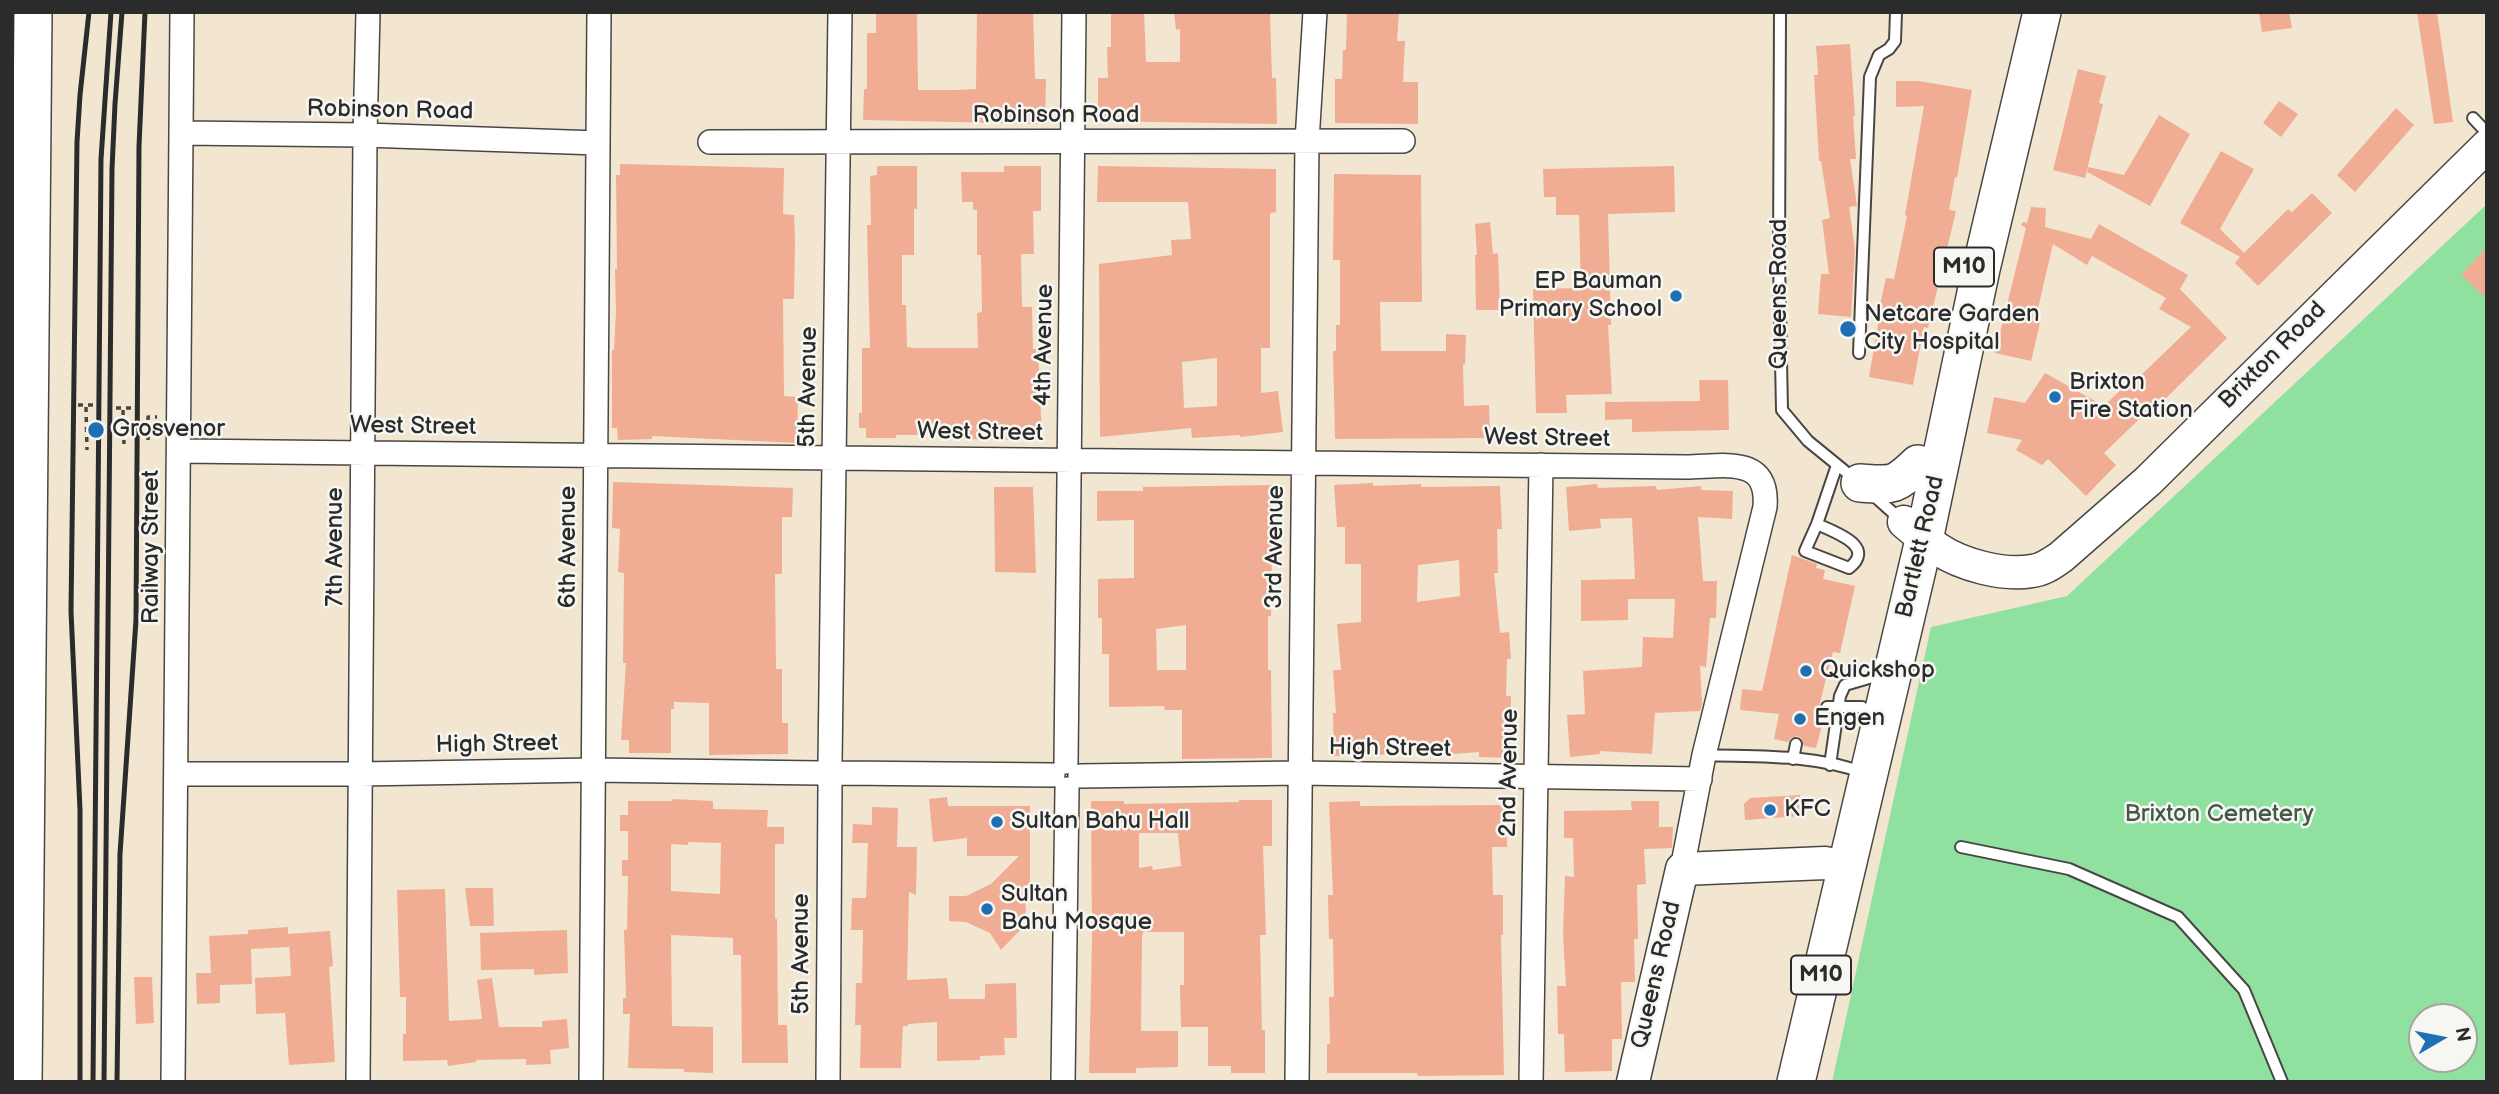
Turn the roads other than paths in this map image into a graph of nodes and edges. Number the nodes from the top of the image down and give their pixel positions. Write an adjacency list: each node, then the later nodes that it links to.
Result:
1 (33, 12): 13 (main road)
2 (182, 12): 14 (street, Railway Street)
3 (368, 12): 16 (street, 7th Avenue)
4 (598, 12): 22 (street, 6th Avenue)
5 (840, 12): 20 (street, 5th Avenue)
6 (1074, 12): 21 (street, 4th Avenue)
7 (1314, 12): 17 (street, 3rd Avenue)
8 (1780, 12): 34 (lane, Queens Road)
9 (1896, 12): 24 (lane)
10 (2023, 12): 32 (main road, Bartlett Road / M10)
11 (2042, 12): 37 (main road, Bartlett Road / M10)
12 (2473, 118): 15 (lane)
13 (22, 126): 25 (main road)
14 (181, 133): 16 (street, Robinson Road); 26 (street, Railway Street)
15 (2487, 133)
16 (365, 135): 22 (street, Robinson Road); 27 (street, 7th Avenue)
17 (1307, 141): 18 (street, Robinson Road); 21 (street, Robinson Road); 31 (street, 3rd Avenue)
18 (1403, 141)
19 (710, 142): 20 (street, Robinson Road)
20 (838, 142): 21 (street, Robinson Road); 29 (street, 5th Avenue)
21 (1073, 142): 30 (street, 4th Avenue)
22 (598, 143): 28 (street, 6th Avenue)
23 (2487, 146): 37 (main road, Brixton Road)
24 (1859, 353)
25 (20, 448): 41 (main road)
26 (179, 451): 27 (street, West Street); 46 (street, Railway Street)
27 (363, 453): 28 (street, West Street); 47 (street, 7th Avenue)
28 (595, 455): 29 (street, West Street); 42 (street, 6th Avenue)
29 (834, 458): 30 (street, West Street); 44 (street, 5th Avenue)
30 (1070, 460): 31 (street, West Street); 48 (street, 4th Avenue)
31 (1303, 463): 33 (street, West Street); 45 (street, 3rd Avenue)
32 (1918, 464): 34 (main road); 37 (main road, Bartlett Road / M10)
33 (1541, 465): 35 (street, West Street); 49 (street, 2nd Avenue)
34 (1849, 474): 36 (lane); 37 (lane, Queens Road)
35 (1766, 493): 39 (street, Queens Road)
36 (1817, 524): 36 (lane)
37 (1914, 531): 43 (main road, Bartlett Road / M10); 43 (main road, Bartlett Road / M10)
38 (1796, 744): 40 (lane)
39 (1704, 755): 40 (lane); 50 (street, Queens Road)
40 (1793, 759): 43 (lane)
41 (20, 767): 55 (main road)
42 (593, 769): 44 (street, High Street); 47 (street, High Street); 58 (street, 6th Avenue)
43 (1848, 769): 52 (main road, Bartlett Road / M10)
44 (830, 773): 48 (street, High Street); 59 (street, 5th Avenue)
45 (1300, 773): 48 (street, High Street); 49 (street, High Street); 61 (street, 3rd Avenue)
46 (176, 774): 47 (street, High Street); 56 (street, Railway Street)
47 (360, 774): 57 (street, 7th Avenue)
48 (1066, 775): 60 (street, 4th Avenue)
49 (1536, 778): 50 (street, High Street); 62 (street, 2nd Avenue)
50 (1700, 779): 53 (street, Queens Road)
51 (1961, 847): 66 (lane)
52 (1836, 865): 53 (main road, Queens Road); 64 (main road, Bartlett Road / M10); 65 (main road, Bartlett Road / M10)
53 (1682, 869): 63 (main road, Queens Road)
54 (12, 1082): 55 (street)
55 (23, 1082)
56 (173, 1082)
57 (358, 1082)
58 (591, 1082)
59 (828, 1082)
60 (1063, 1082)
61 (1297, 1082)
62 (1531, 1082)
63 (1633, 1082)
64 (1779, 1082)
65 (1796, 1082)
66 (2282, 1082)

